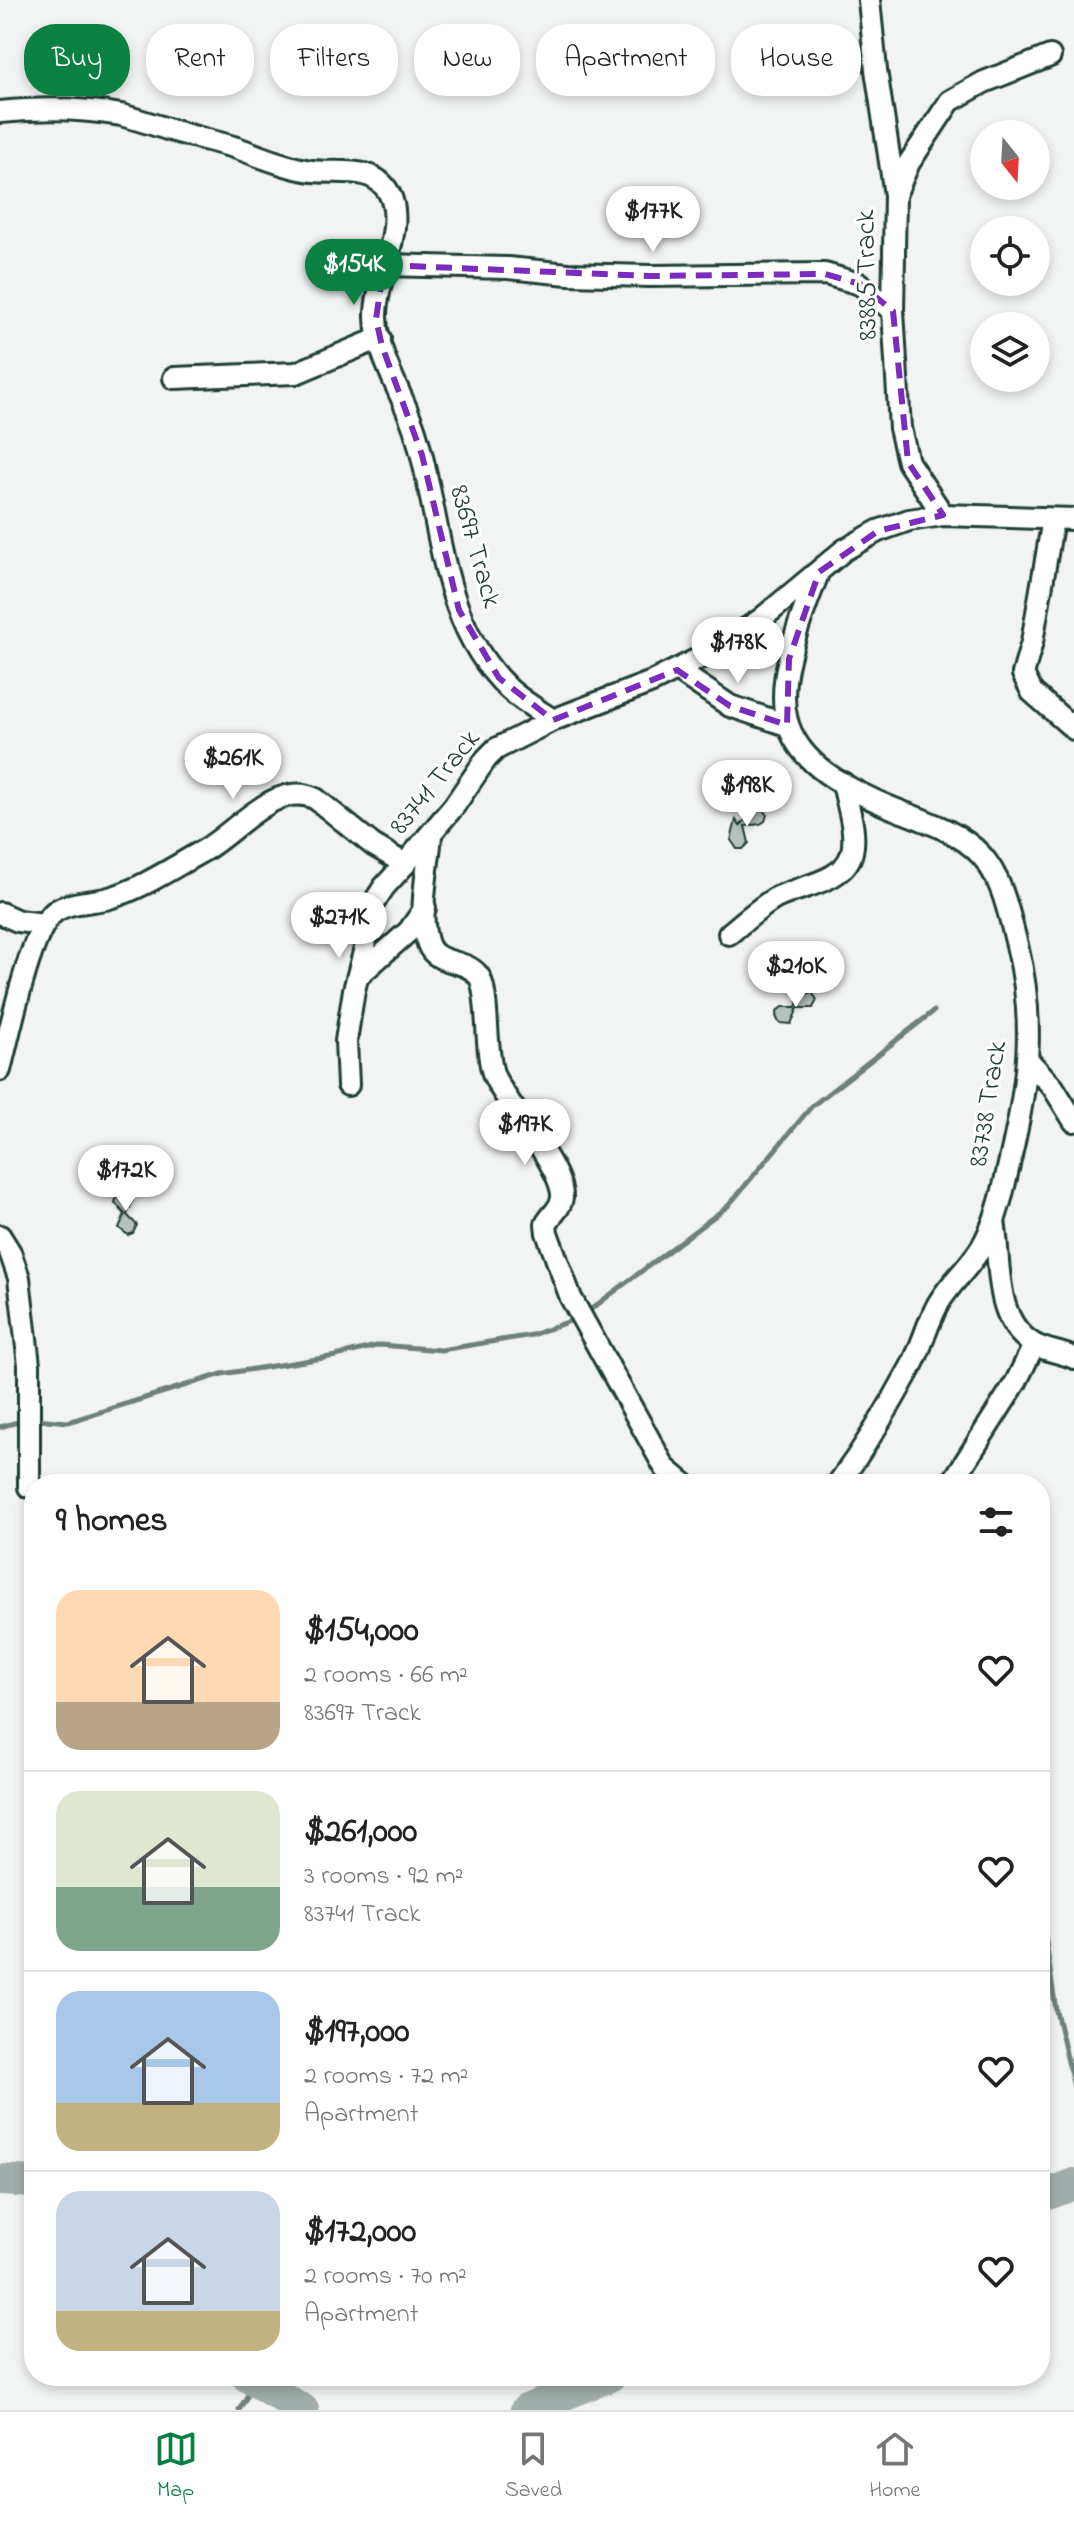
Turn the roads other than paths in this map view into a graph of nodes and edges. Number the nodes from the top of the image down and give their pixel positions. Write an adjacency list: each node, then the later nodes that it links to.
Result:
1 (869, 0): 4 (street)
2 (1050, 56): 4 (street, 83885 Track)
3 (0, 112): 5 (street, 83697 Track)
4 (895, 195): 6 (street, 83885 Track)
5 (384, 265): 6 (street); 7 (street, 83697 Track)
6 (893, 311): 9 (street, 83885 Track)
7 (380, 338): 8 (street); 13 (street, 83697 Track)
8 (174, 378)
9 (943, 515): 10 (street); 11 (street)
10 (1064, 519): 15 (street)
11 (819, 572): 12 (street); 14 (street)
12 (677, 670): 13 (street); 14 (street)
13 (553, 720): 17 (street, 83741 Track)
14 (787, 725): 16 (street, 83738 Track)
15 (1074, 729)
16 (843, 783): 22 (street); 24 (street, 83738 Track)
17 (431, 834): 18 (street, 83741 Track); 19 (street)
18 (405, 864): 21 (street, 83741 Track); 23 (street)
19 (425, 908): 23 (street); 33 (street)
20 (0, 913): 21 (street)
21 (44, 924): 25 (street)
22 (729, 934)
23 (358, 976): 26 (street)
24 (1028, 1060): 27 (street); 28 (street, 83738 Track)
25 (0, 1070)
26 (348, 1085)
27 (1074, 1121)
28 (994, 1221): 30 (street); 34 (street, 83738 Track)
29 (0, 1236): 32 (street)
30 (1034, 1345): 31 (street); 35 (street)
31 (1074, 1358)
32 (29, 1474)
33 (672, 1474)
34 (844, 1474)
35 (958, 1474)

